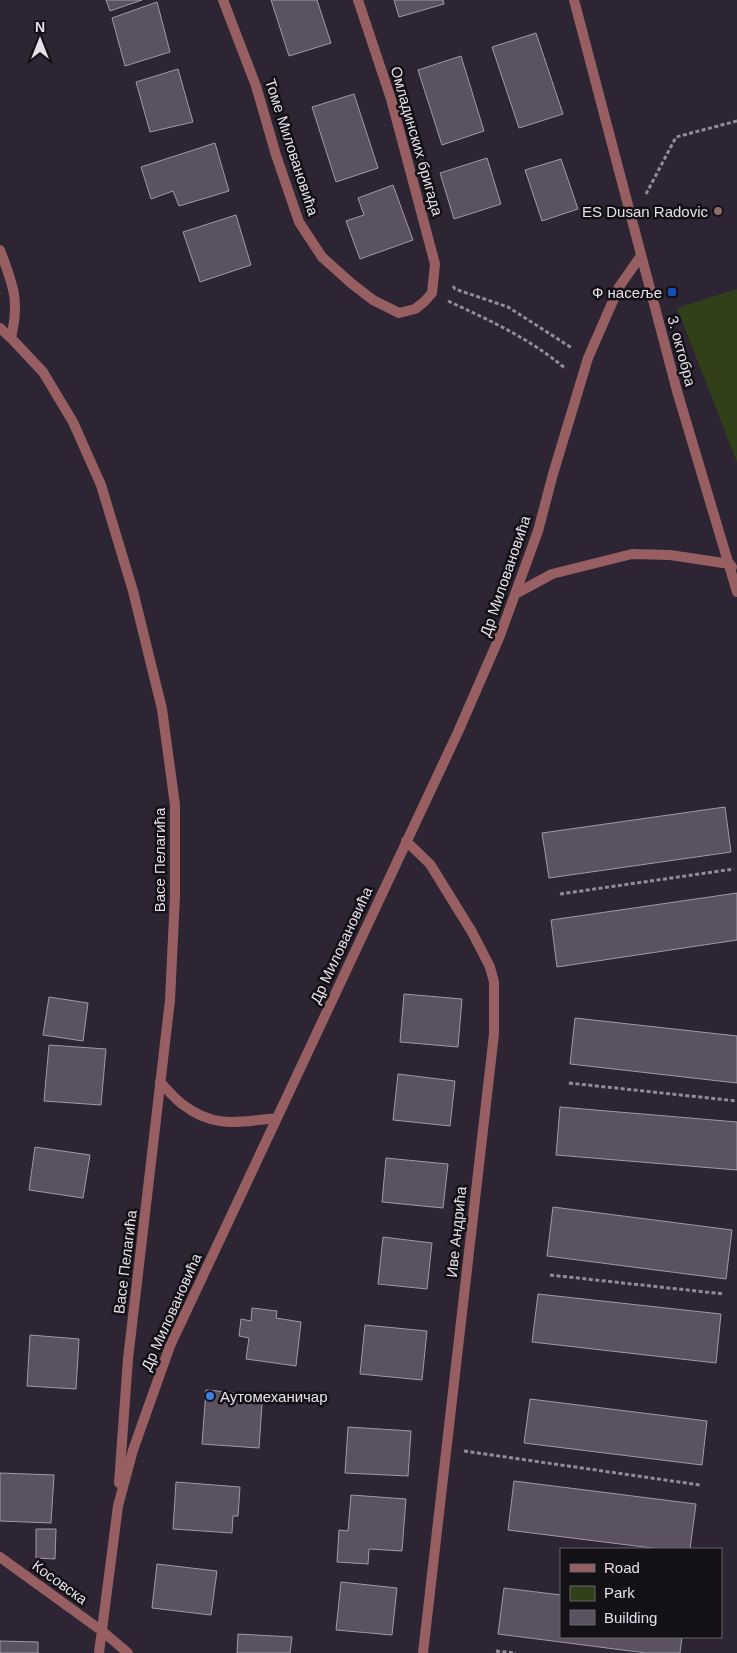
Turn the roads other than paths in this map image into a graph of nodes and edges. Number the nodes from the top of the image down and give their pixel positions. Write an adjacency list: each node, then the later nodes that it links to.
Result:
1 (223, 0): 6 (street, Томе Миловановића)
2 (358, 0): 6 (street, Омладинских бригада)
3 (574, 0): 5 (street, 3. октобра)
4 (0, 250): 8 (street)
5 (640, 257): 9 (street, 3. октобра); 12 (street, Др Миловановића)
6 (432, 293)
7 (0, 328): 8 (street, Васе Пелагића)
8 (11, 338): 14 (street, Васе Пелагића)
9 (730, 564): 10 (street); 11 (street, 3. октобра); 12 (street)
10 (737, 574)
11 (737, 592)
12 (516, 593): 13 (street, Др Миловановића)
13 (406, 841): 15 (street, Др Миловановића); 21 (street, Иве Андрића)
14 (160, 1082): 15 (street); 16 (street, Васе Пелагића)
15 (277, 1118): 16 (street, Др Миловановића)
16 (118, 1506): 18 (street, Др Миловановића)
17 (0, 1557): 18 (street, Косовска)
18 (102, 1631): 19 (street, Др Миловановића); 20 (street)
19 (100, 1653)
20 (128, 1653)
21 (423, 1653)

